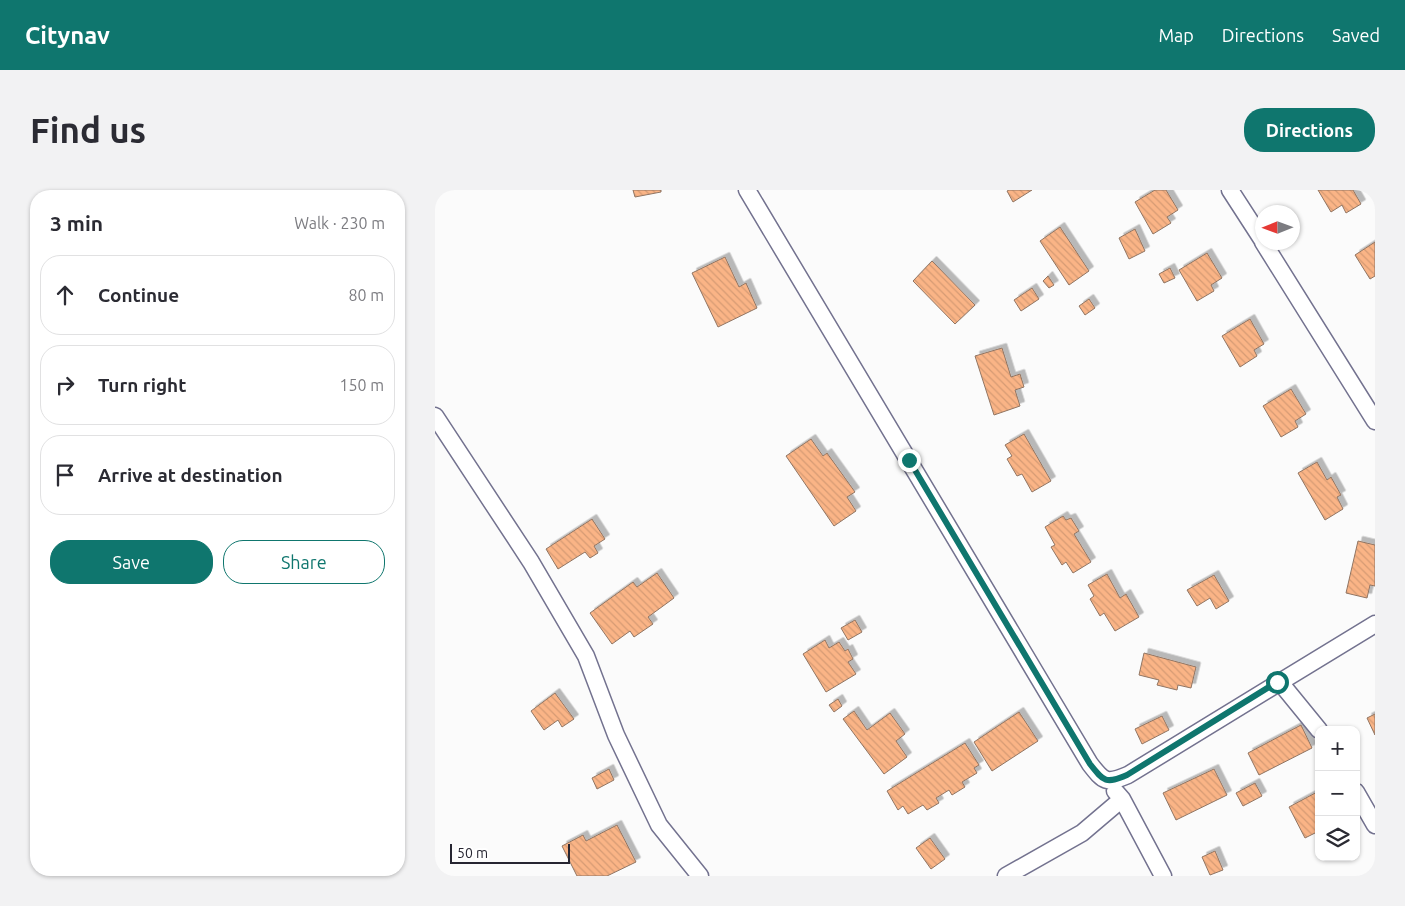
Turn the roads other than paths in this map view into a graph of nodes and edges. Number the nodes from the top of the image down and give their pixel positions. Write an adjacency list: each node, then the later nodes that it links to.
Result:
1 (747, 190): 10 (street)
2 (1230, 190): 3 (street)
3 (1255, 229)
4 (1268, 250): 6 (street)
5 (435, 416): 14 (street)
6 (1375, 421)
7 (1375, 624): 8 (street)
8 (1279, 681): 9 (street); 10 (street)
9 (1316, 726)
10 (1108, 781): 11 (street)
11 (1121, 799): 15 (street); 16 (street)
12 (1360, 799): 13 (street)
13 (1375, 825)
14 (700, 876)
15 (1006, 876)
16 (1163, 876)

